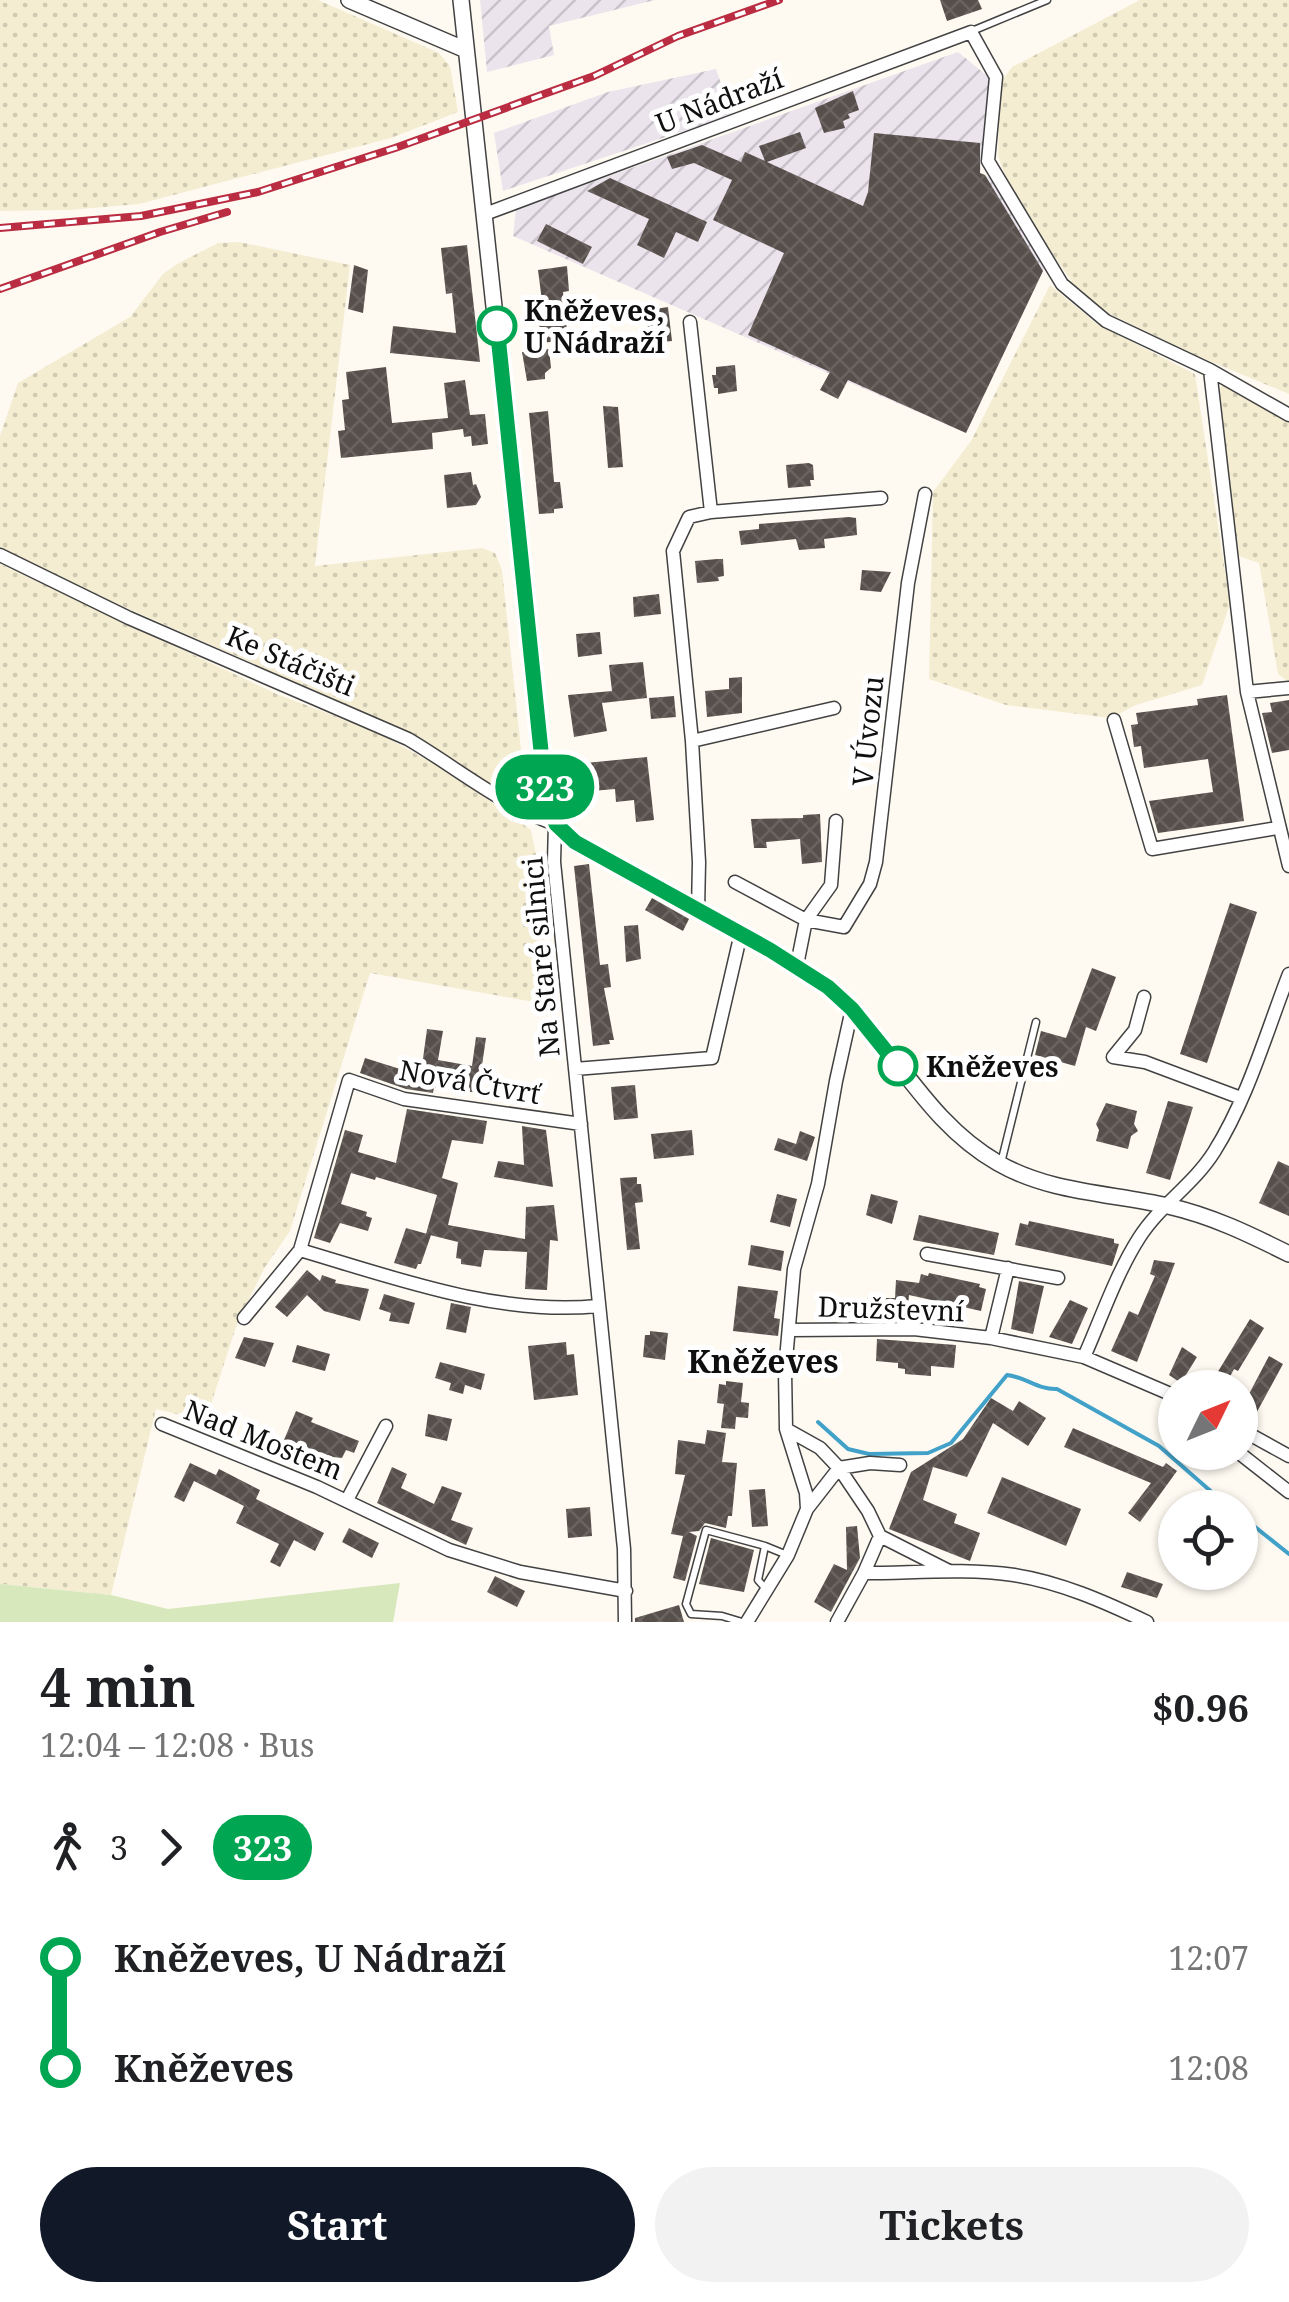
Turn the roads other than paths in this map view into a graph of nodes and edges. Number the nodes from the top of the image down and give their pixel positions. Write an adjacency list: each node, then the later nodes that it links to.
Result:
1 (350, 0): 5 (street)
2 (460, 0): 5 (street, Na Staré silnici)
3 (1047, 0): 4 (lane)
4 (971, 32): 6 (street, U Nádraží); 8 (street)
5 (466, 50): 6 (street, Na Staré silnici)
6 (485, 214): 20 (street, Na Staré silnici)
7 (690, 322): 12 (street)
8 (1210, 370): 9 (street); 15 (street)
9 (1289, 415)
10 (926, 494): 25 (street, V Úvozu)
11 (881, 498): 12 (street)
12 (711, 512): 18 (street)
13 (0, 554): 20 (street, Ke Stáčišti)
14 (1289, 688): 15 (street)
15 (1246, 692): 21 (street)
16 (834, 708): 18 (street)
17 (1114, 720): 21 (street)
18 (692, 741): 24 (street)
19 (836, 821): 25 (street)
20 (556, 824): 24 (street); 32 (street, Na Staré silnici)
21 (1278, 828): 22 (street)
22 (1289, 866)
23 (735, 882): 25 (street)
24 (698, 910): 26 (street)
25 (806, 920): 27 (street)
26 (742, 934): 27 (street); 32 (street)
27 (796, 965): 30 (street)
28 (1289, 974): 33 (street)
29 (1144, 997): 33 (street)
30 (852, 1009): 35 (street); 44 (street)
31 (1036, 1022): 35 (lane)
32 (575, 1069): 34 (street, Na Staré silnici)
33 (1240, 1098): 36 (street)
34 (581, 1124): 37 (street, Nová Čtvrť); 42 (street, Na Staré silnici)
35 (1000, 1164): 36 (street)
36 (1164, 1205): 39 (street); 46 (street)
37 (300, 1250): 42 (street); 43 (street, Nová Čtvrť)
38 (927, 1254): 40 (street, Družstevní)
39 (1289, 1254)
40 (1008, 1268): 41 (street, Družstevní); 45 (street, Družstevní)
41 (1058, 1278)
42 (598, 1306): 67 (street, Na Staré silnici)
43 (244, 1318)
44 (790, 1330): 45 (street, Družstevní); 52 (street)
45 (991, 1338): 46 (street, Družstevní)
46 (1084, 1357): 47 (street, Družstevní)
47 (1155, 1387): 48 (street, Družstevní); 49 (street)
48 (1158, 1388)
49 (1158, 1390)
50 (162, 1424): 59 (street, Nad Mostem)
51 (386, 1426): 59 (street, Nad Mostem)
52 (786, 1430): 56 (street); 60 (street)
53 (1258, 1439): 54 (street)
54 (1289, 1456)
55 (900, 1465): 56 (street)
56 (839, 1468): 60 (street); 61 (street)
57 (1258, 1468): 58 (street)
58 (1289, 1492)
59 (348, 1500): 67 (street, Nad Mostem)
60 (806, 1509): 63 (street)
61 (880, 1536): 64 (street); 65 (street)
62 (766, 1546): 63 (lane); 66 (lane); 69 (lane)
63 (788, 1555): 66 (street)
64 (952, 1572): 65 (street); 71 (street)
65 (864, 1574): 70 (street)
66 (767, 1590): 69 (street)
67 (626, 1592): 68 (street, Na Staré silnici)
68 (625, 1622)
69 (744, 1622)
70 (836, 1622)
71 (1146, 1622)

